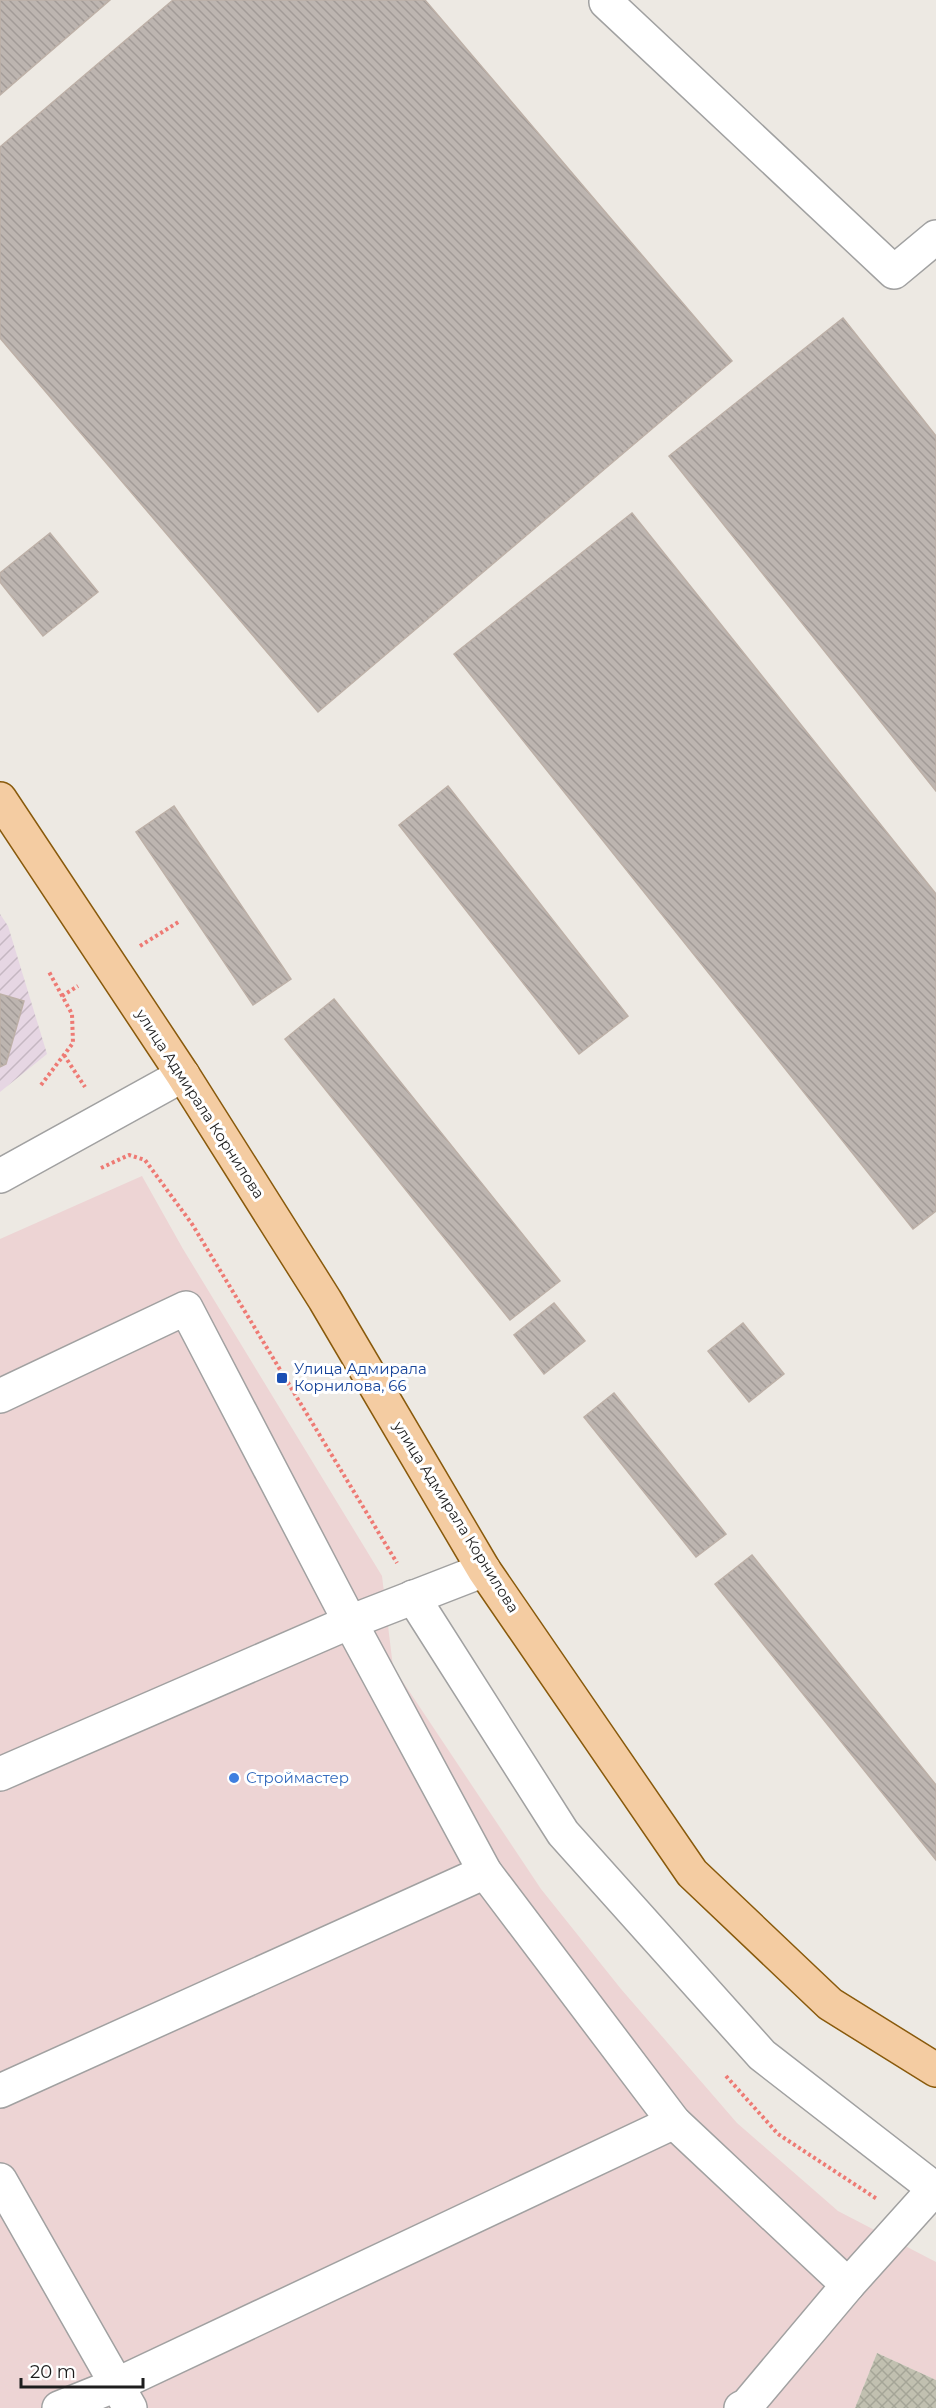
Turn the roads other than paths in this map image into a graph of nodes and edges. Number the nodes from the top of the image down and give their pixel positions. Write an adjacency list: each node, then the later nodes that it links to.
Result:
1 (606, 2): 2 (street)
2 (936, 237)
3 (0, 799): 4 (main road, улица Адмирала Корнилова)
4 (183, 1075): 5 (street); 7 (main road, улица Адмирала Корнилова)
5 (0, 1176)
6 (0, 1396): 9 (street)
7 (484, 1570): 8 (street); 12 (main road, улица Адмирала Корнилова)
8 (412, 1597): 9 (street); 16 (street)
9 (350, 1622): 10 (street); 11 (street)
10 (0, 1774)
11 (485, 1872): 13 (street); 14 (street)
12 (936, 2070)
13 (0, 2091)
14 (674, 2122): 17 (street); 18 (street)
15 (0, 2180): 18 (street)
16 (935, 2189): 17 (street)
17 (848, 2284): 19 (street)
18 (123, 2396): 20 (street)
19 (744, 2407)
20 (59, 2408)

